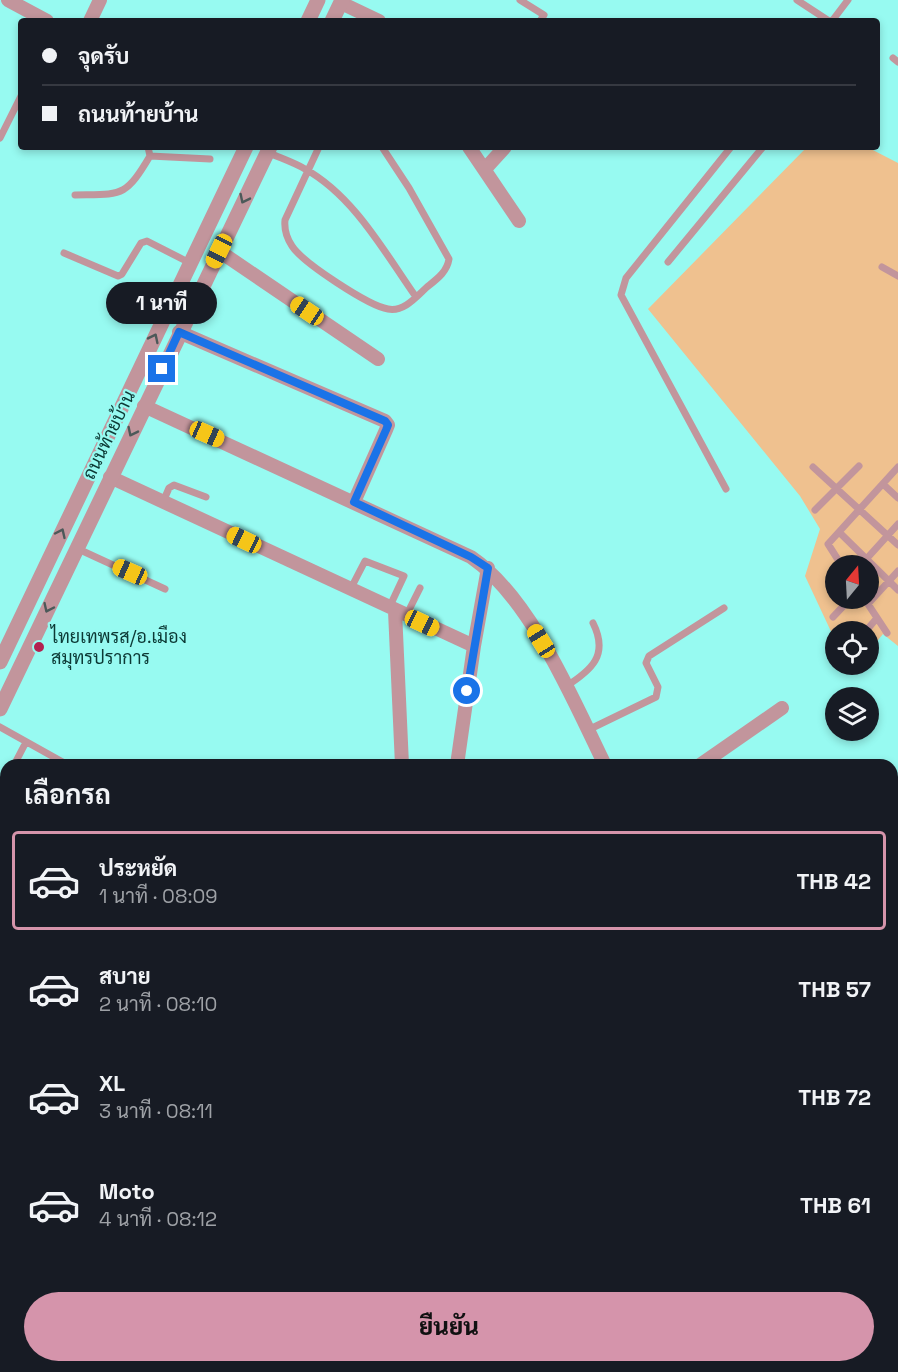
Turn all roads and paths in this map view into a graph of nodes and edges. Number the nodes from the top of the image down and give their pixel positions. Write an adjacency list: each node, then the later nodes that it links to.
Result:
1 (8, 0): 8 (street)
2 (100, 0): 9 (street)
3 (318, 0): 10 (street)
4 (520, 0): 13 (lane)
5 (797, 0): 14 (lane)
6 (848, 0): 15 (lane)
7 (342, 1): 11 (street); 12 (street)
8 (41, 18)
9 (91, 18)
10 (309, 18)
11 (334, 18)
12 (373, 18)
13 (542, 18)
14 (826, 18)
15 (833, 18)
16 (18, 102): 17 (lane)
17 (0, 138)
18 (149, 150): 27 (lane)
19 (245, 150): 36 (street, ถนนท้ายบ้าน)
20 (269, 150): 30 (lane); 33 (street, ถนนท้ายบ้าน, one-way to 33)
21 (317, 150): 30 (lane)
22 (384, 150): 39 (lane)
23 (472, 150): 29 (street)
24 (503, 150): 29 (street)
25 (729, 150): 48 (lane)
26 (761, 150): 35 (lane)
27 (150, 156): 28 (lane); 31 (lane)
28 (210, 159)
29 (484, 169): 32 (street)
30 (307, 170): 39 (lane); 39 (lane)
31 (75, 195)
32 (519, 221)
33 (219, 251): 40 (street, ถนนท้ายบ้าน); 41 (street)
34 (64, 253): 36 (lane)
35 (668, 262)
36 (190, 263): 82 (street, ถนนท้ายบ้าน, one-way to 36)
37 (882, 267): 38 (lane)
38 (898, 276)
39 (416, 297)
40 (179, 332): 42 (street, ถนนท้ายบ้าน); 53 (street)
41 (378, 359)
42 (144, 406): 46 (street, ถนนท้ายบ้าน, one-way to 46); 53 (street)
43 (859, 466): 49 (lane)
44 (813, 467): 49 (lane)
45 (898, 467): 47 (lane)
46 (110, 477): 52 (street); 60 (street, ถนนท้ายบ้าน)
47 (883, 484): 51 (lane); 55 (lane)
48 (726, 489)
49 (837, 489): 54 (lane); 55 (lane)
50 (206, 497): 52 (lane)
51 (898, 498)
52 (162, 502): 70 (street)
53 (354, 502): 64 (street)
54 (815, 510)
55 (859, 510): 57 (lane); 58 (lane)
56 (898, 524): 58 (lane)
57 (839, 532): 61 (lane); 62 (lane)
58 (888, 536): 59 (lane); 63 (lane)
59 (898, 545)
60 (76, 548): 69 (lane); 87 (street, ถนนท้ายบ้าน, one-way to 87)
61 (835, 555)
62 (857, 555)
63 (870, 555)
64 (488, 568): 83 (street); 85 (street)
65 (898, 571): 67 (lane)
66 (879, 574): 67 (lane)
67 (889, 581): 71 (lane); 72 (lane)
68 (420, 588): 76 (lane)
69 (165, 589)
70 (350, 590): 76 (street); 76 (lane)
71 (879, 590)
72 (898, 590)
73 (724, 608): 89 (lane)
74 (840, 609): 77 (lane)
75 (872, 609): 78 (lane)
76 (397, 612): 83 (street); 93 (street)
77 (833, 617)
78 (878, 618): 79 (lane); 81 (lane)
79 (875, 621)
80 (593, 623): 85 (lane)
81 (887, 633)
82 (3, 646): 84 (street, ถนนท้ายบ้าน)
83 (474, 646): 94 (street)
84 (0, 662)
85 (565, 687): 89 (street)
86 (782, 708): 96 (street)
87 (0, 709)
88 (0, 727): 90 (lane)
89 (588, 730): 95 (street)
90 (26, 742): 91 (lane); 92 (lane)
91 (17, 759)
92 (57, 759)
93 (402, 759)
94 (459, 759)
95 (602, 759)
96 (709, 759)

